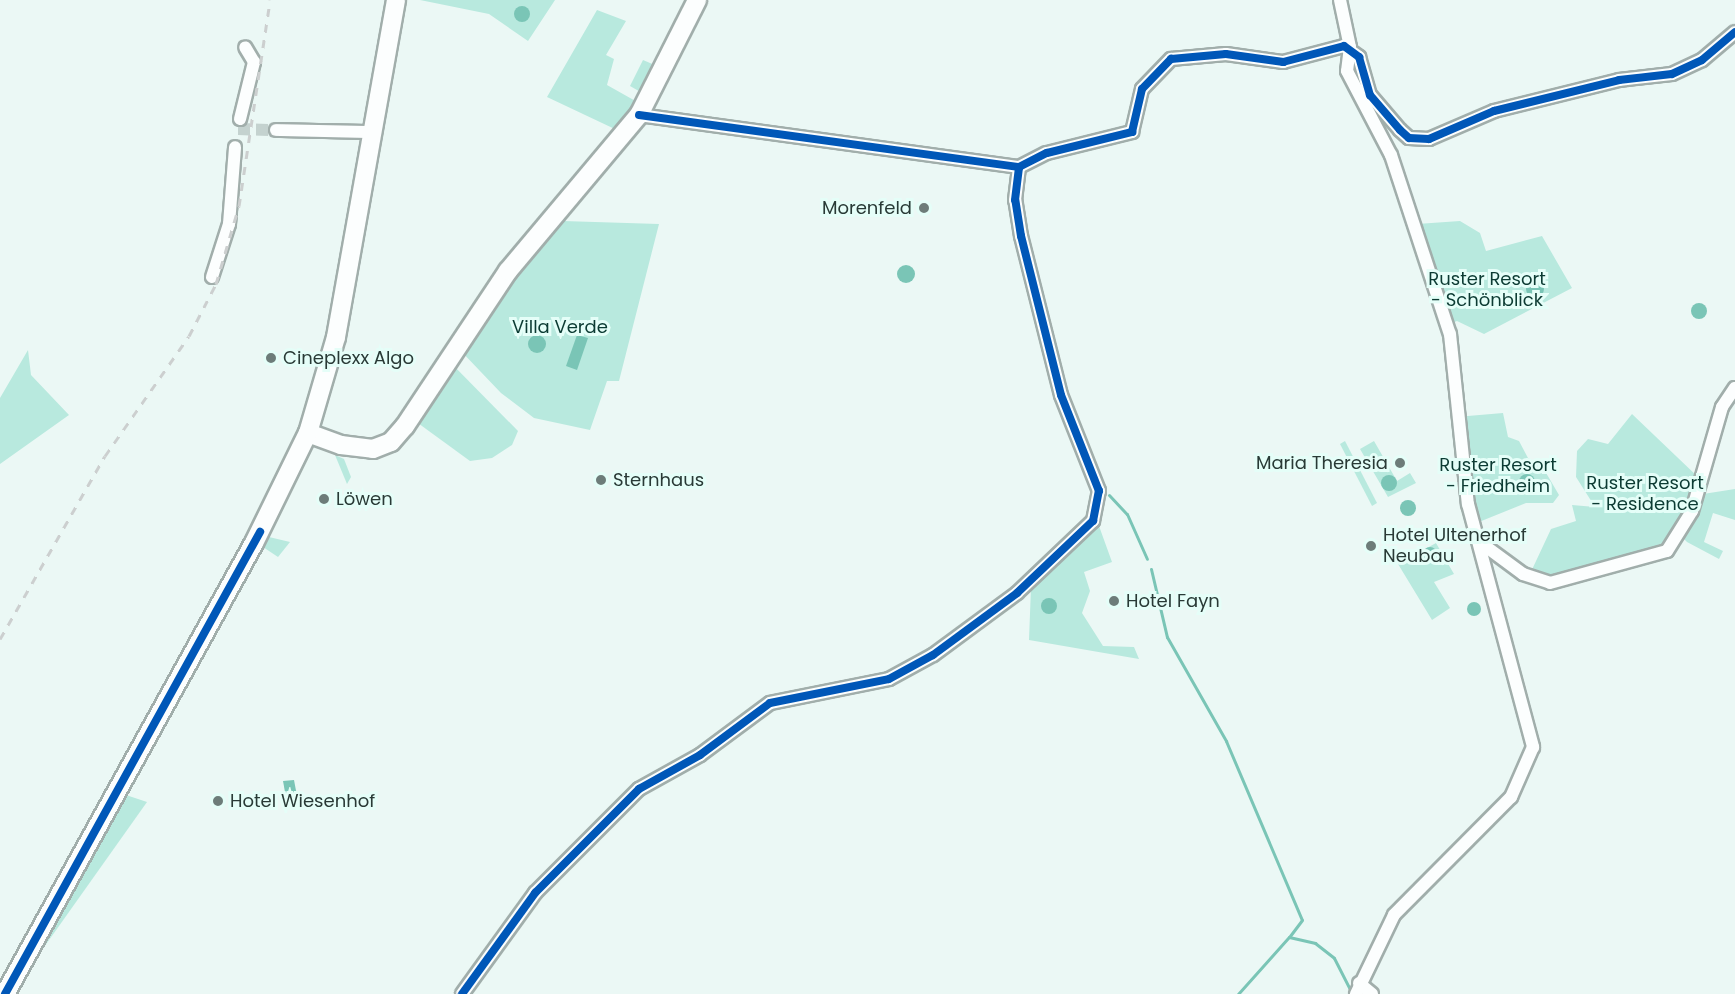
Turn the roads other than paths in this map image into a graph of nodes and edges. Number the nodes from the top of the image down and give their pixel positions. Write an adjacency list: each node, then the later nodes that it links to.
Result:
1 (396, 0): 10 (main road)
2 (697, 0): 7 (main road)
3 (1340, 0): 6 (street)
4 (1735, 32): 6 (street)
5 (245, 47): 8 (street)
6 (1350, 48): 12 (street); 16 (street)
7 (639, 115): 12 (street); 15 (main road)
8 (240, 119)
9 (276, 130): 10 (street)
10 (373, 132): 15 (main road)
11 (235, 147): 13 (street)
12 (1019, 167): 19 (street)
13 (212, 277)
14 (1735, 388): 16 (street)
15 (308, 433): 18 (main road)
16 (1481, 543): 17 (street)
17 (1357, 988): 20 (street)
18 (5, 994)
19 (462, 994)
20 (1372, 994)

